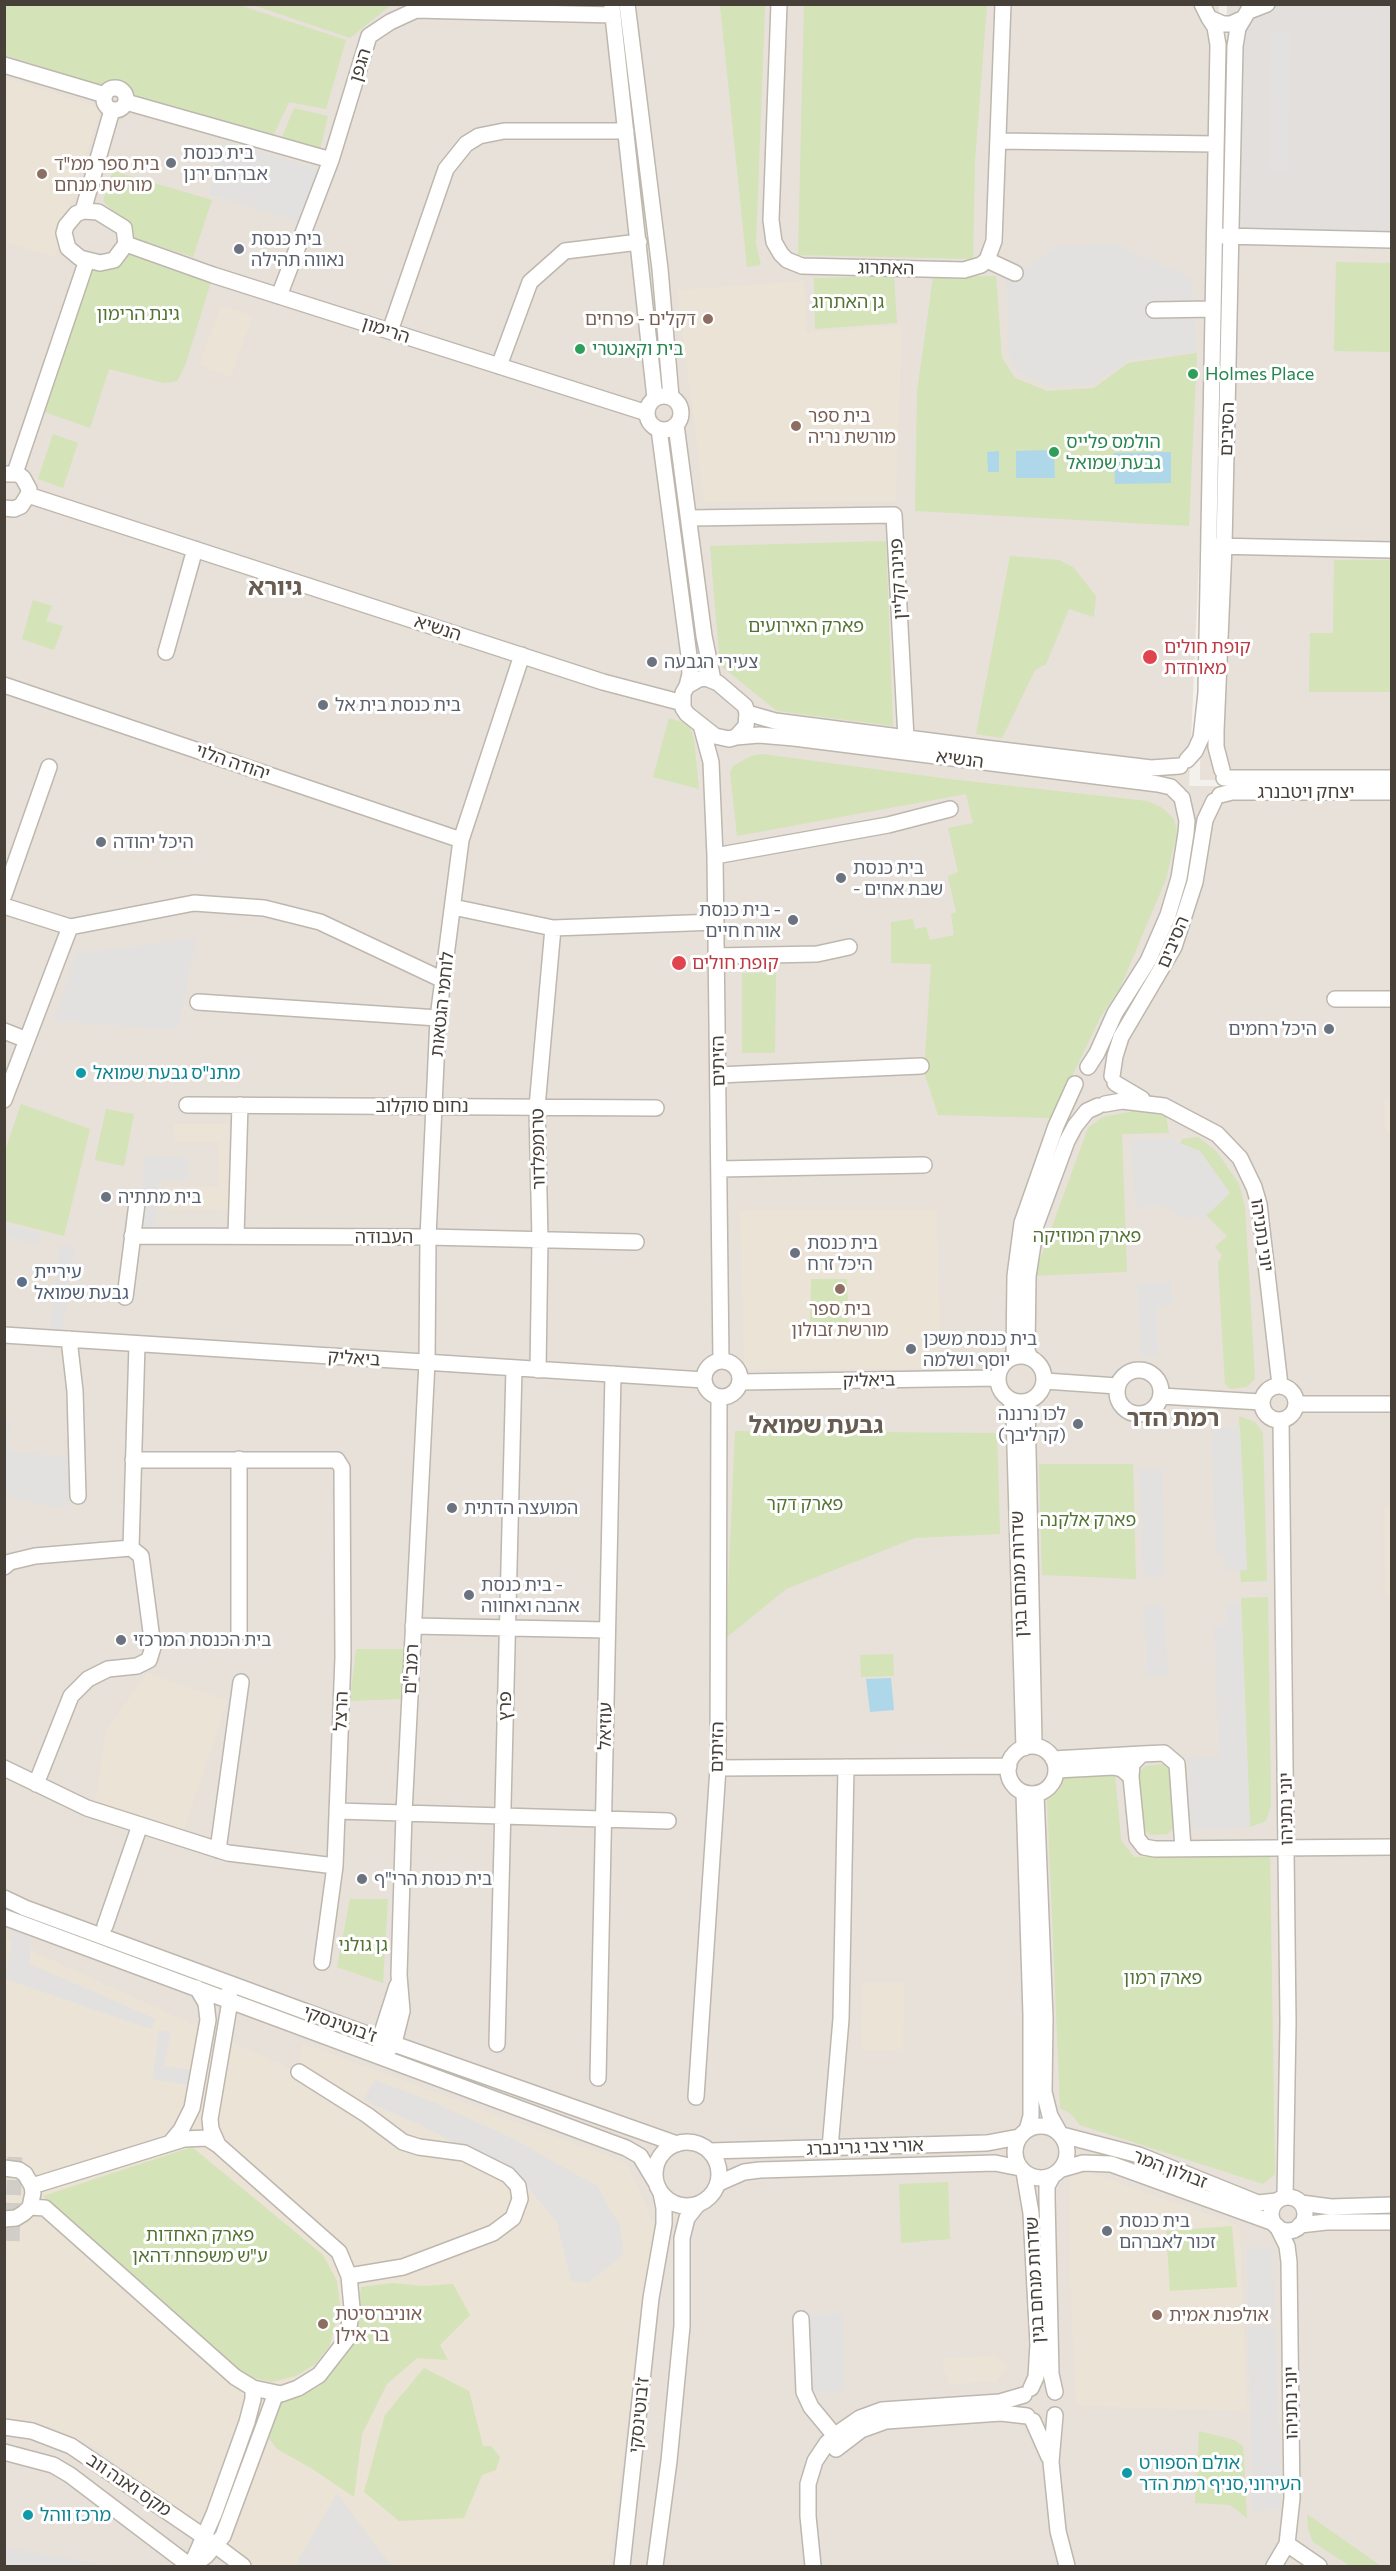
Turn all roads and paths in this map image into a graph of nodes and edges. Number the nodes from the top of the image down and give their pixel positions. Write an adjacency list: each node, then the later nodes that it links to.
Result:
1 (627, 4): 30 (street)
2 (779, 4): 23 (street, האתרוג)
3 (1003, 4): 13 (street)
4 (1267, 4): 7 (street)
5 (612, 10): 12 (street); 15 (street, הגפן)
6 (1206, 11): 7 (street); 14 (street, הסיבים)
7 (1248, 11): 18 (street, הסיבים)
8 (4, 65): 9 (street)
9 (105, 95): 10 (street); 11 (street)
10 (126, 102): 11 (street); 15 (street)
11 (112, 110): 16 (street)
12 (626, 131): 20 (street); 28 (street)
13 (998, 141): 14 (street); 23 (street)
14 (1216, 144): 17 (street, הסיבים)
15 (331, 160): 25 (street, הגפן)
16 (83, 211): 21 (street); 22 (street)
17 (1215, 236): 18 (street); 26 (street, הסיבים)
18 (1232, 237): 19 (street); 38 (street, הסיבים)
19 (1392, 240)
20 (639, 242): 29 (street); 30 (street)
21 (126, 244): 22 (street); 25 (street, הרימון)
22 (87, 260): 34 (street)
23 (987, 260): 24 (street)
24 (1015, 273)
25 (279, 297): 28 (street, הרימון)
26 (1213, 309): 27 (street); 38 (street, הסיבים)
27 (1154, 310)
28 (390, 331): 29 (street, הרימון)
29 (499, 366): 31 (street, הרימון)
30 (663, 398): 31 (street); 32 (street)
31 (646, 413): 33 (street)
32 (676, 425): 33 (street); 37 (street)
33 (660, 429): 45 (street)
34 (10, 474): 35 (street)
35 (28, 495): 36 (street); 39 (street, הנשיא)
36 (4, 507)
37 (690, 518): 43 (street); 50 (street, פנינה קליין)
38 (1216, 546): 40 (street); 52 (street, הסיבים); 54 (street, הסיבים)
39 (195, 549): 41 (street); 42 (street, הנשיא)
40 (1392, 550)
41 (166, 652)
42 (522, 655): 46 (street, הנשיא); 60 (street, לוחמי הגטאות)
43 (713, 680): 45 (street); 47 (street)
44 (4, 685): 60 (street, יהודה הלוי)
45 (687, 686): 46 (street)
46 (683, 704): 48 (street)
47 (747, 713): 49 (street); 50 (street, הנשיא)
48 (701, 725): 49 (street); 51 (street, הזיתים)
49 (729, 738): 51 (street, הזיתים); 57 (street, הנשיא)
50 (906, 738): 52 (street, הנשיא)
51 (711, 762): 61 (street, הזיתים)
52 (1184, 763): 54 (street); 57 (street)
53 (49, 767): 62 (street)
54 (1223, 774): 55 (street); 58 (street)
55 (1392, 778)
56 (1392, 792): 58 (street, יצחק ויטבנרג)
57 (1181, 796): 58 (street); 78 (street, הסיבים)
58 (1217, 798): 80 (street, הסיבים)
59 (950, 808): 61 (street)
60 (461, 840): 64 (street, לוחמי הגטאות)
61 (715, 856): 65 (street, הזיתים)
62 (4, 895)
63 (4, 906): 66 (street)
64 (453, 907): 67 (street); 70 (street, לוחמי הגטאות)
65 (716, 922): 67 (street); 69 (street, הזיתים)
66 (70, 927): 70 (street); 76 (street)
67 (553, 928): 88 (street, טרומפלדור)
68 (849, 947): 69 (street)
69 (716, 956): 79 (street, הזיתים)
70 (443, 980): 74 (street, לוחמי הגטאות)
71 (1335, 999): 72 (street)
72 (1392, 999)
73 (198, 1002): 74 (street)
74 (438, 1018): 87 (street, לוחמי הגטאות)
75 (4, 1031): 76 (street)
76 (27, 1040): 82 (street)
77 (921, 1066): 79 (street)
78 (1088, 1067): 80 (street); 81 (street)
79 (718, 1075): 91 (street, הזיתים)
80 (1114, 1079): 83 (street, יוני נתניהו); 86 (street)
81 (1075, 1084): 86 (street); 102 (street)
82 (4, 1100)
83 (1150, 1103): 86 (street, יוני נתניהו); 113 (street, יוני נתניהו)
84 (187, 1105): 85 (street, נחום סוקלוב)
85 (240, 1105): 87 (street, נחום סוקלוב); 94 (street)
86 (1102, 1105): 103 (street)
87 (434, 1106): 88 (street, נחום סוקלוב); 95 (street, לוחמי הגטאות)
88 (537, 1107): 89 (street, נחום סוקלוב); 96 (street, טרומפלדור)
89 (656, 1108)
90 (924, 1164): 91 (street)
91 (719, 1169): 104 (street, הזיתים)
92 (137, 1203): 93 (street)
93 (132, 1236): 94 (street, העבודה); 98 (street)
94 (236, 1236): 95 (street, העבודה)
95 (428, 1237): 96 (street, העבודה); 105 (street, לוחמי הגטאות)
96 (540, 1239): 97 (street, העבודה); 107 (street, טרומפלדור)
97 (636, 1242)
98 (125, 1297)
99 (4, 1335): 100 (street, ביאליק)
100 (69, 1339): 101 (street, ביאליק); 125 (street)
101 (137, 1344): 105 (street, ביאליק); 124 (street)
102 (1014, 1357): 103 (street); 109 (street)
103 (1030, 1357): 111 (street)
104 (721, 1361): 110 (street); 112 (street)
105 (427, 1362): 106 (street, ביאליק); 128 (street, רמב"ם)
106 (514, 1368): 107 (street, ביאליק); 129 (street, פרץ)
107 (538, 1370): 108 (street, ביאליק)
108 (613, 1374): 110 (street, ביאליק); 130 (street, עוזיאל)
109 (997, 1378): 112 (street, ביאליק); 117 (street)
110 (704, 1380): 116 (street)
111 (1045, 1381): 114 (street); 118 (street)
112 (740, 1382): 116 (street)
113 (1280, 1385): 119 (street); 120 (street)
114 (1117, 1386): 115 (street); 115 (street)
115 (1161, 1396): 119 (street)
116 (719, 1397): 139 (street, הזיתים)
117 (1011, 1401): 118 (street); 133 (street, שדרות מנחם בגין)
118 (1027, 1402): 133 (street, שדרות מנחם בגין)
119 (1261, 1402): 122 (street)
120 (1296, 1404): 121 (street); 122 (street)
121 (1392, 1404)
122 (1281, 1420): 149 (street, יוני נתניהו)
123 (239, 1459): 124 (street); 131 (street); 143 (street, הרצל)
124 (133, 1460): 126 (street)
125 (78, 1496)
126 (131, 1548): 127 (street); 141 (street)
127 (4, 1567)
128 (413, 1626): 129 (street); 144 (street, רמב"ם)
129 (507, 1629): 130 (street); 145 (street, פרץ)
130 (608, 1630): 146 (street, עוזיאל)
131 (238, 1632)
132 (241, 1682): 152 (street)
133 (1029, 1747): 135 (street); 136 (street)
134 (1142, 1754): 135 (street); 140 (street); 151 (street)
135 (1054, 1765): 140 (street); 142 (street)
136 (1009, 1766): 137 (street); 142 (street)
137 (846, 1767): 139 (street); 174 (street)
138 (4, 1768): 141 (street)
139 (718, 1768): 168 (street, הזיתים)
140 (1131, 1777): 151 (street)
141 (36, 1784): 148 (street)
142 (1030, 1793): 169 (street); 170 (street)
143 (337, 1811): 144 (street); 153 (street, הרצל)
144 (404, 1813): 145 (street); 163 (street, רמב"ם)
145 (503, 1816): 146 (street); 164 (street, פרץ)
146 (603, 1819): 147 (street); 167 (street, עוזיאל)
147 (668, 1821)
148 (140, 1825): 152 (street); 156 (street)
149 (1287, 1846): 150 (street); 151 (street); 182 (street, יוני נתניהו)
150 (1392, 1847)
151 (1183, 1848)
152 (218, 1850): 153 (street)
153 (335, 1866): 157 (street, הרצל)
154 (4, 1898): 158 (street, ז'בוטינסקי)
155 (4, 1917): 159 (street, ז'בוטינסקי)
156 (105, 1926)
157 (322, 1962)
158 (224, 1981): 160 (street); 163 (street, ז'בוטינסקי)
159 (197, 1988): 160 (street, ז'בוטינסקי); 171 (street)
160 (230, 2001): 161 (street, ז'בוטינסקי); 162 (street)
161 (255, 2010): 162 (street); 165 (street, ז'בוטינסקי)
162 (225, 2033): 173 (street)
163 (387, 2041): 165 (street, רמב"ם); 172 (street, ז'בוטינסקי)
164 (497, 2044)
165 (382, 2057): 181 (street, ז'בוטינסקי)
166 (298, 2072): 192 (street)
167 (598, 2078)
168 (696, 2097)
169 (1023, 2134): 170 (street); 174 (street, אורי צבי גרינברג); 177 (street)
170 (1060, 2134): 178 (street); 182 (street, זבולון המר)
171 (171, 2142): 173 (street); 180 (street)
172 (677, 2144): 175 (street); 181 (street)
173 (218, 2145): 192 (street)
174 (830, 2148): 175 (street, אורי צבי גרינברג)
175 (710, 2151): 179 (street)
176 (4, 2168): 180 (street)
177 (1022, 2170): 178 (street); 179 (street, אורי צבי גרינברג); 195 (street, שדרות מנחם בגין)
178 (1057, 2173): 189 (street, זבולון המר); 196 (street, שדרות מנחם בגין)
179 (719, 2183): 184 (street)
180 (32, 2186): 186 (street)
181 (658, 2187): 184 (street); 210 (street, ז'בוטינסקי)
182 (1281, 2199): 183 (street); 189 (street)
183 (1301, 2203): 185 (street); 190 (street)
184 (698, 2204): 211 (street, ז'בוטינסקי)
185 (1392, 2205)
186 (30, 2207): 187 (street); 194 (street)
187 (4, 2218)
188 (1392, 2222): 190 (street)
189 (1276, 2225): 190 (street); 191 (street, יוני נתניהו)
190 (1298, 2227): 191 (street, יוני נתניהו)
191 (1290, 2262): 206 (street, יוני נתניהו)
192 (348, 2276): 197 (street)
193 (801, 2319): 201 (street)
194 (253, 2388): 197 (street); 205 (street)
195 (1028, 2392): 196 (street); 199 (street); 201 (street)
196 (1055, 2392): 198 (street)
197 (276, 2393): 204 (street)
198 (1055, 2415): 199 (street); 203 (street)
199 (1030, 2418): 201 (street); 203 (street)
200 (4, 2427): 205 (street, מקס ואנה ווב)
201 (838, 2440): 212 (street)
202 (4, 2452): 208 (street, מקס ואנה ווב)
203 (1051, 2462): 213 (street)
204 (230, 2520): 207 (street); 209 (street)
205 (203, 2536): 207 (street, מקס ואנה ווב); 208 (street)
206 (1287, 2544): 214 (street); 215 (street)
207 (216, 2545): 208 (street); 209 (street, מקס ואנה ווב)
208 (191, 2566)
209 (244, 2566)
210 (622, 2566)
211 (655, 2566)
212 (813, 2566)
213 (1067, 2566)
214 (1274, 2566)
215 (1319, 2566)

